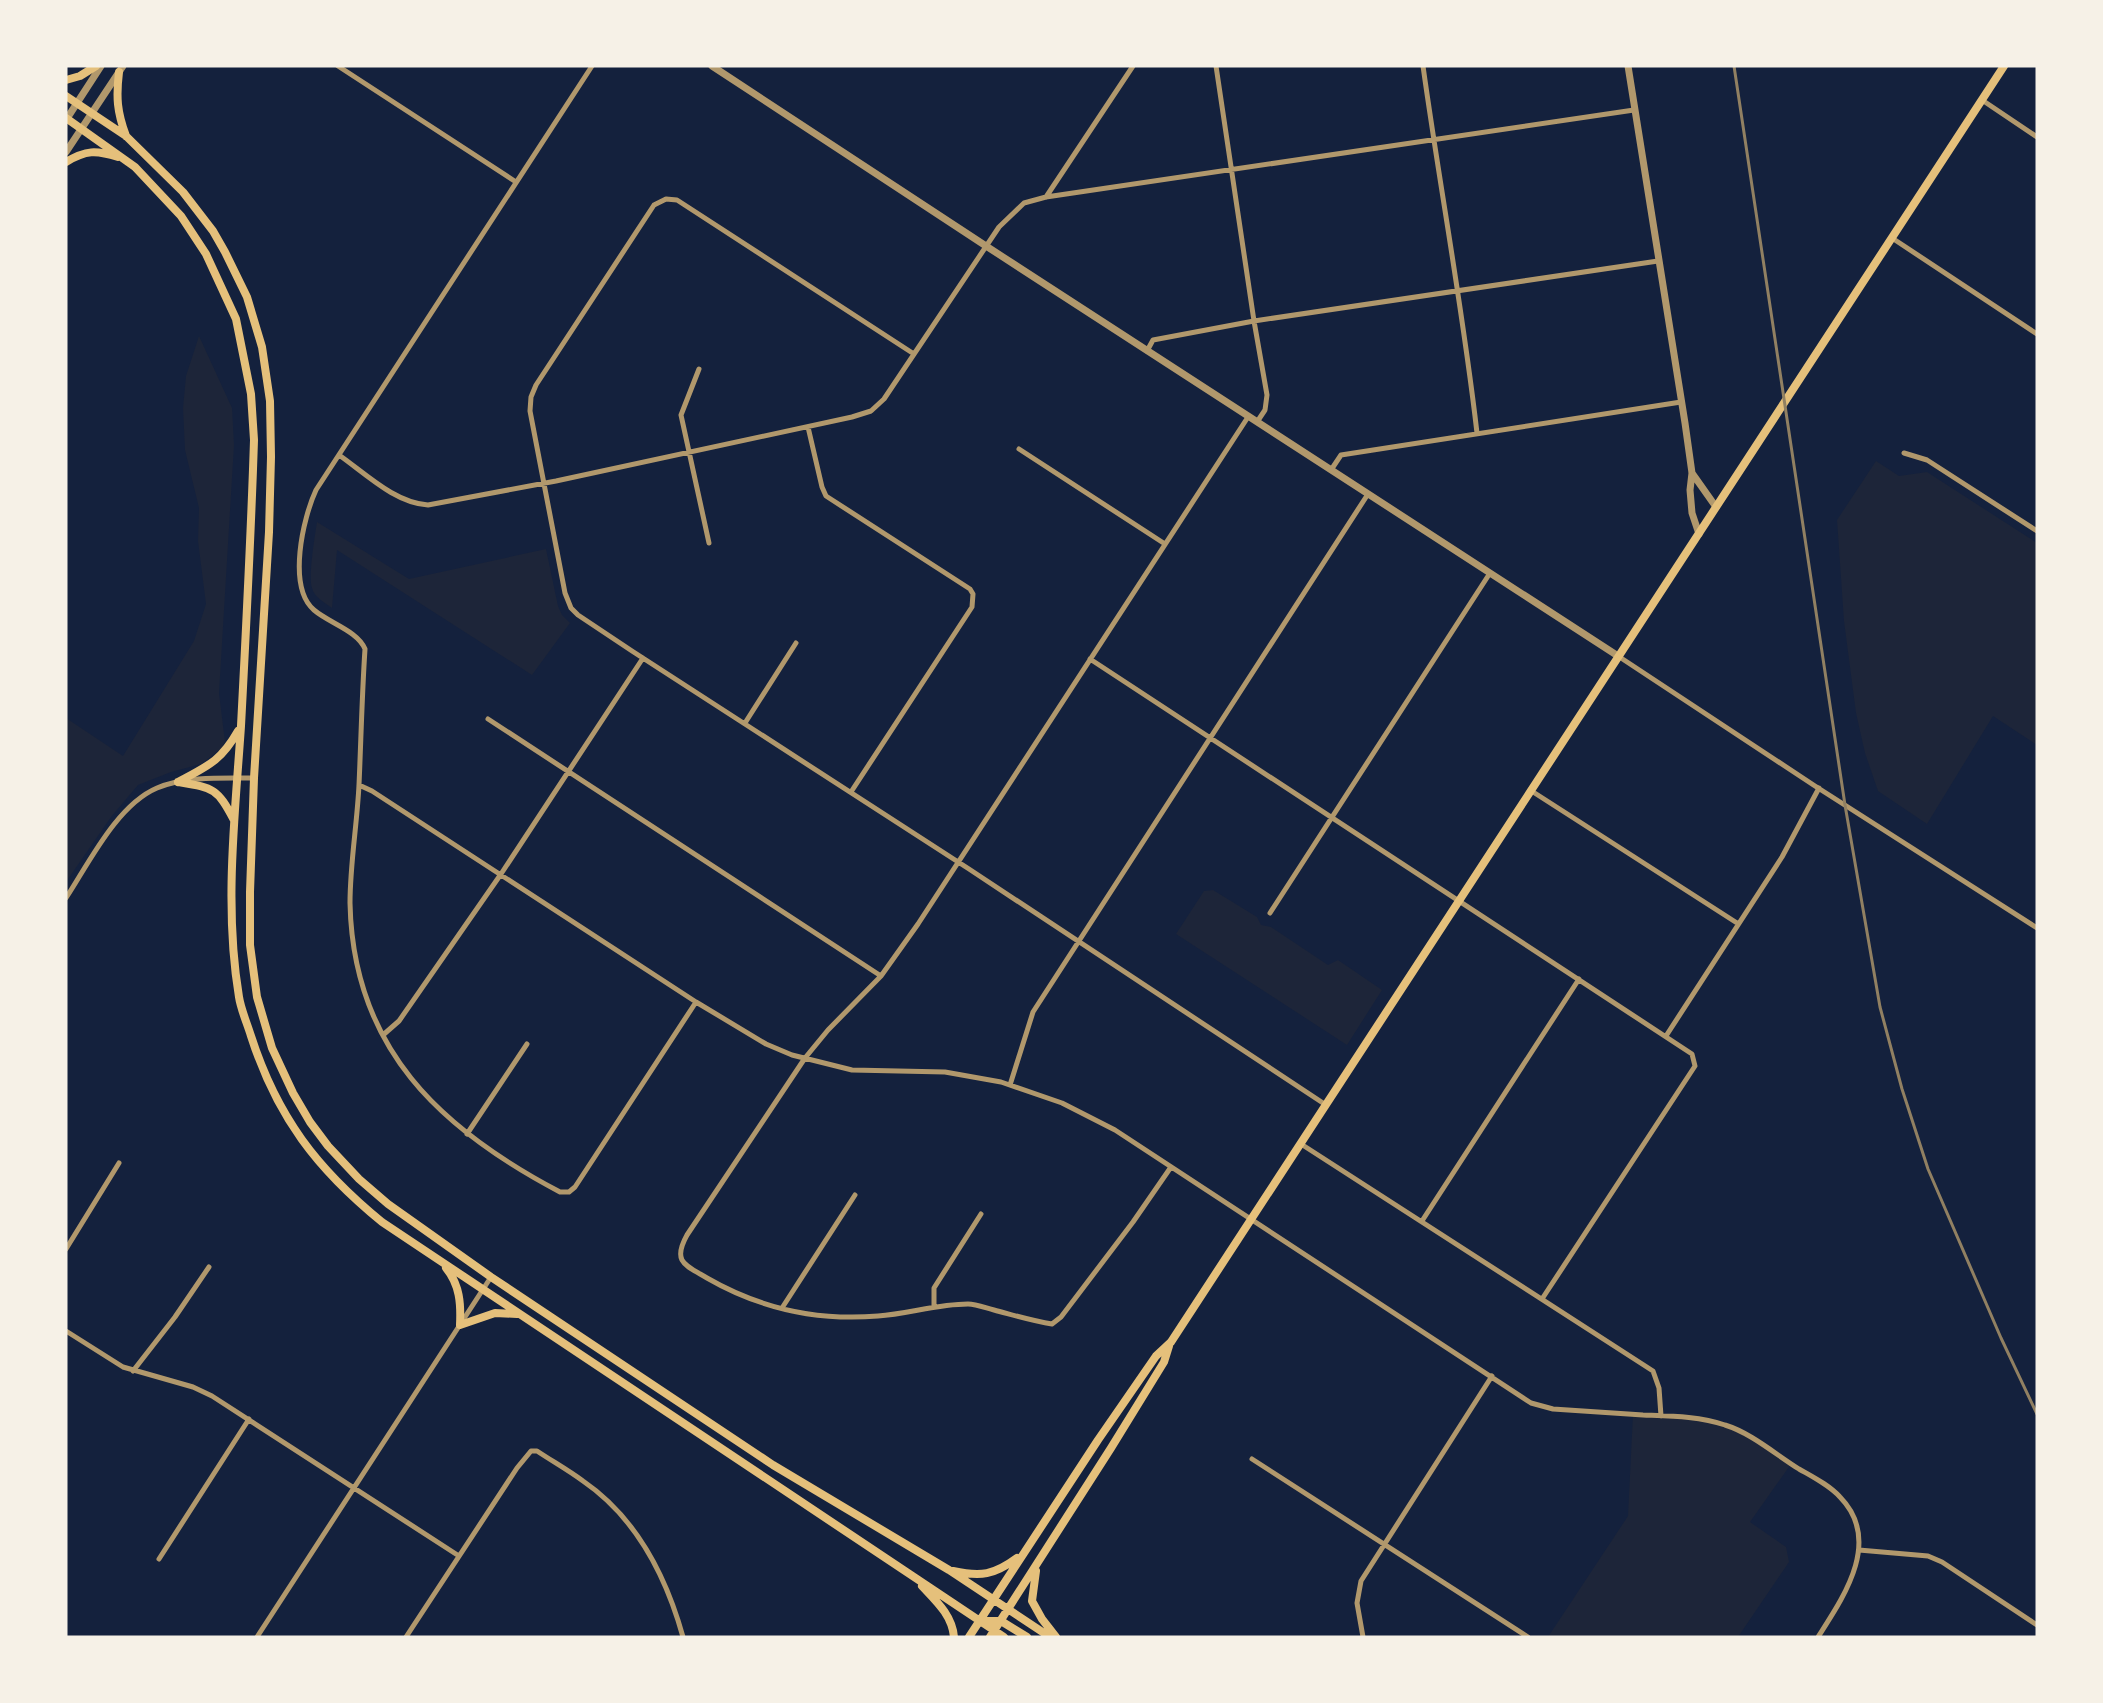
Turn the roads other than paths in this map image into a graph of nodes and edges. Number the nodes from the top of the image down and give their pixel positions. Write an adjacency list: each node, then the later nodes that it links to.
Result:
1 (96, 66): 12 (main road)
2 (101, 66): 15 (street)
3 (338, 66): 27 (street)
4 (592, 66): 27 (street)
5 (712, 66): 30 (street)
6 (1133, 66): 28 (street)
7 (1216, 66): 26 (street)
8 (1423, 66): 22 (street)
9 (1628, 66): 16 (street)
10 (2004, 66): 14 (main road)
11 (121, 69): 17 (street); 20 (main road)
12 (66, 80)
13 (66, 96): 15 (main road)
14 (1982, 100): 21 (street); 29 (main road)
15 (77, 103): 17 (main road); 18 (street)
16 (1634, 110): 22 (street); 31 (street)
17 (92, 114): 19 (street); 20 (main road)
18 (66, 119): 19 (main road)
19 (82, 129): 23 (street); 24 (main road)
20 (126, 136): 67 (main road)
21 (2037, 137)
22 (1433, 140): 26 (street); 32 (street)
23 (66, 152)
24 (125, 159): 25 (main road); 63 (main road)
25 (66, 162)
26 (1232, 170): 28 (street); 33 (street)
27 (516, 182): 46 (street)
28 (1046, 197): 30 (street)
29 (1892, 238): 34 (street); 51 (main road)
30 (986, 246): 35 (street); 36 (street)
31 (1658, 261): 32 (street); 38 (street)
32 (1458, 292): 33 (street); 42 (street)
33 (1254, 321): 35 (street); 40 (street)
34 (2037, 334)
35 (1147, 351): 39 (street)
36 (914, 354): 41 (street); 49 (street)
37 (699, 369): 44 (street)
38 (1681, 402): 42 (street); 48 (street)
39 (1248, 417): 40 (street); 55 (street)
40 (1257, 422): 47 (street)
41 (808, 427): 44 (street); 72 (street)
42 (1477, 433): 47 (street)
43 (1019, 449): 55 (street)
44 (690, 452): 49 (street); 54 (street)
45 (1904, 453): 52 (street)
46 (339, 455): 49 (street); 69 (street)
47 (1331, 470): 50 (street)
48 (1692, 473): 51 (street); 53 (street)
49 (543, 484): 59 (street)
50 (1368, 494): 56 (street); 64 (street)
51 (1716, 507): 53 (main road)
52 (2037, 531)
53 (1699, 534): 58 (main road)
54 (709, 543)
55 (1165, 544): 60 (street)
56 (1490, 573): 58 (street); 73 (street)
57 (796, 644): 62 (street)
58 (1618, 656): 70 (street); 71 (main road)
59 (643, 657): 62 (street); 65 (street)
60 (1090, 659): 64 (street); 75 (street)
61 (488, 719): 65 (street)
62 (745, 723): 72 (street)
63 (241, 727): 66 (main road); 68 (main road)
64 (1211, 738): 73 (street); 82 (street)
65 (568, 771): 76 (street); 83 (street)
66 (237, 778): 67 (street); 68 (street); 74 (main road)
67 (254, 778): 103 (main road)
68 (178, 782): 74 (main road); 77 (street)
69 (359, 785): 76 (street); 86 (street)
70 (1819, 788): 80 (street); 81 (street)
71 (1530, 790): 78 (main road); 80 (street)
72 (851, 792): 75 (street)
73 (1332, 817): 78 (street); 79 (street)
74 (235, 823): 101 (main road)
75 (959, 862): 82 (street); 83 (street)
76 (501, 874): 85 (street); 86 (street)
77 (66, 898)
78 (1458, 900): 84 (street); 91 (main road)
79 (1270, 913)
80 (1737, 923): 87 (street)
81 (2036, 925)
82 (1079, 942): 90 (street); 91 (street)
83 (881, 976): 89 (street)
84 (1579, 979): 87 (street); 99 (street)
85 (696, 1002): 89 (street); 92 (street)
86 (383, 1035): 92 (street)
87 (1666, 1036): 105 (street)
88 (527, 1044): 92 (street)
89 (805, 1058): 90 (street); 107 (street)
90 (1010, 1085): 95 (street)
91 (1326, 1105): 93 (main road)
92 (467, 1134)
93 (1300, 1144): 98 (main road); 99 (street)
94 (120, 1163): 100 (street)
95 (1171, 1167): 98 (street); 106 (street)
96 (855, 1195): 107 (street)
97 (981, 1214): 106 (street)
98 (1251, 1219): 111 (main road); 113 (street)
99 (1422, 1221): 105 (street)
100 (66, 1249)
101 (441, 1262): 104 (main road); 109 (main road)
102 (209, 1267): 112 (street)
103 (491, 1277): 104 (street); 124 (main road)
104 (483, 1290): 108 (main road); 109 (street)
105 (1542, 1299): 114 (street)
106 (934, 1307): 107 (street)
107 (782, 1308)
108 (519, 1314): 109 (main road); 125 (main road)
109 (460, 1325): 117 (street)
110 (66, 1331): 112 (street)
111 (1171, 1342): 121 (main road); 123 (main road)
112 (134, 1371): 115 (street)
113 (1492, 1376): 114 (street); 118 (street)
114 (1661, 1416): 119 (street)
115 (249, 1419): 117 (street); 122 (street)
116 (1252, 1459): 118 (street)
117 (354, 1486): 120 (street); 132 (street)
118 (1384, 1544): 141 (street); 142 (street)
119 (1859, 1550): 130 (street); 143 (street)
120 (459, 1556): 133 (street); 134 (street)
121 (1021, 1556): 124 (main road); 126 (main road)
122 (159, 1558)
123 (1036, 1566): 127 (main road); 140 (main road)
124 (949, 1570): 126 (main road)
125 (915, 1578): 128 (main road); 135 (main road)
126 (993, 1600): 127 (main road); 128 (main road)
127 (1008, 1610): 129 (main road); 139 (main road)
128 (979, 1621): 129 (main road); 131 (main road); 136 (main road)
129 (1001, 1621): 131 (main road); 138 (main road)
130 (2037, 1625)
131 (992, 1634): 137 (main road)
132 (257, 1637)
133 (406, 1637)
134 (683, 1637)
135 (954, 1637)
136 (969, 1637)
137 (1004, 1637)
138 (1027, 1637)
139 (1050, 1637)
140 (1056, 1637)
141 (1363, 1637)
142 (1528, 1637)
143 (1818, 1637)

